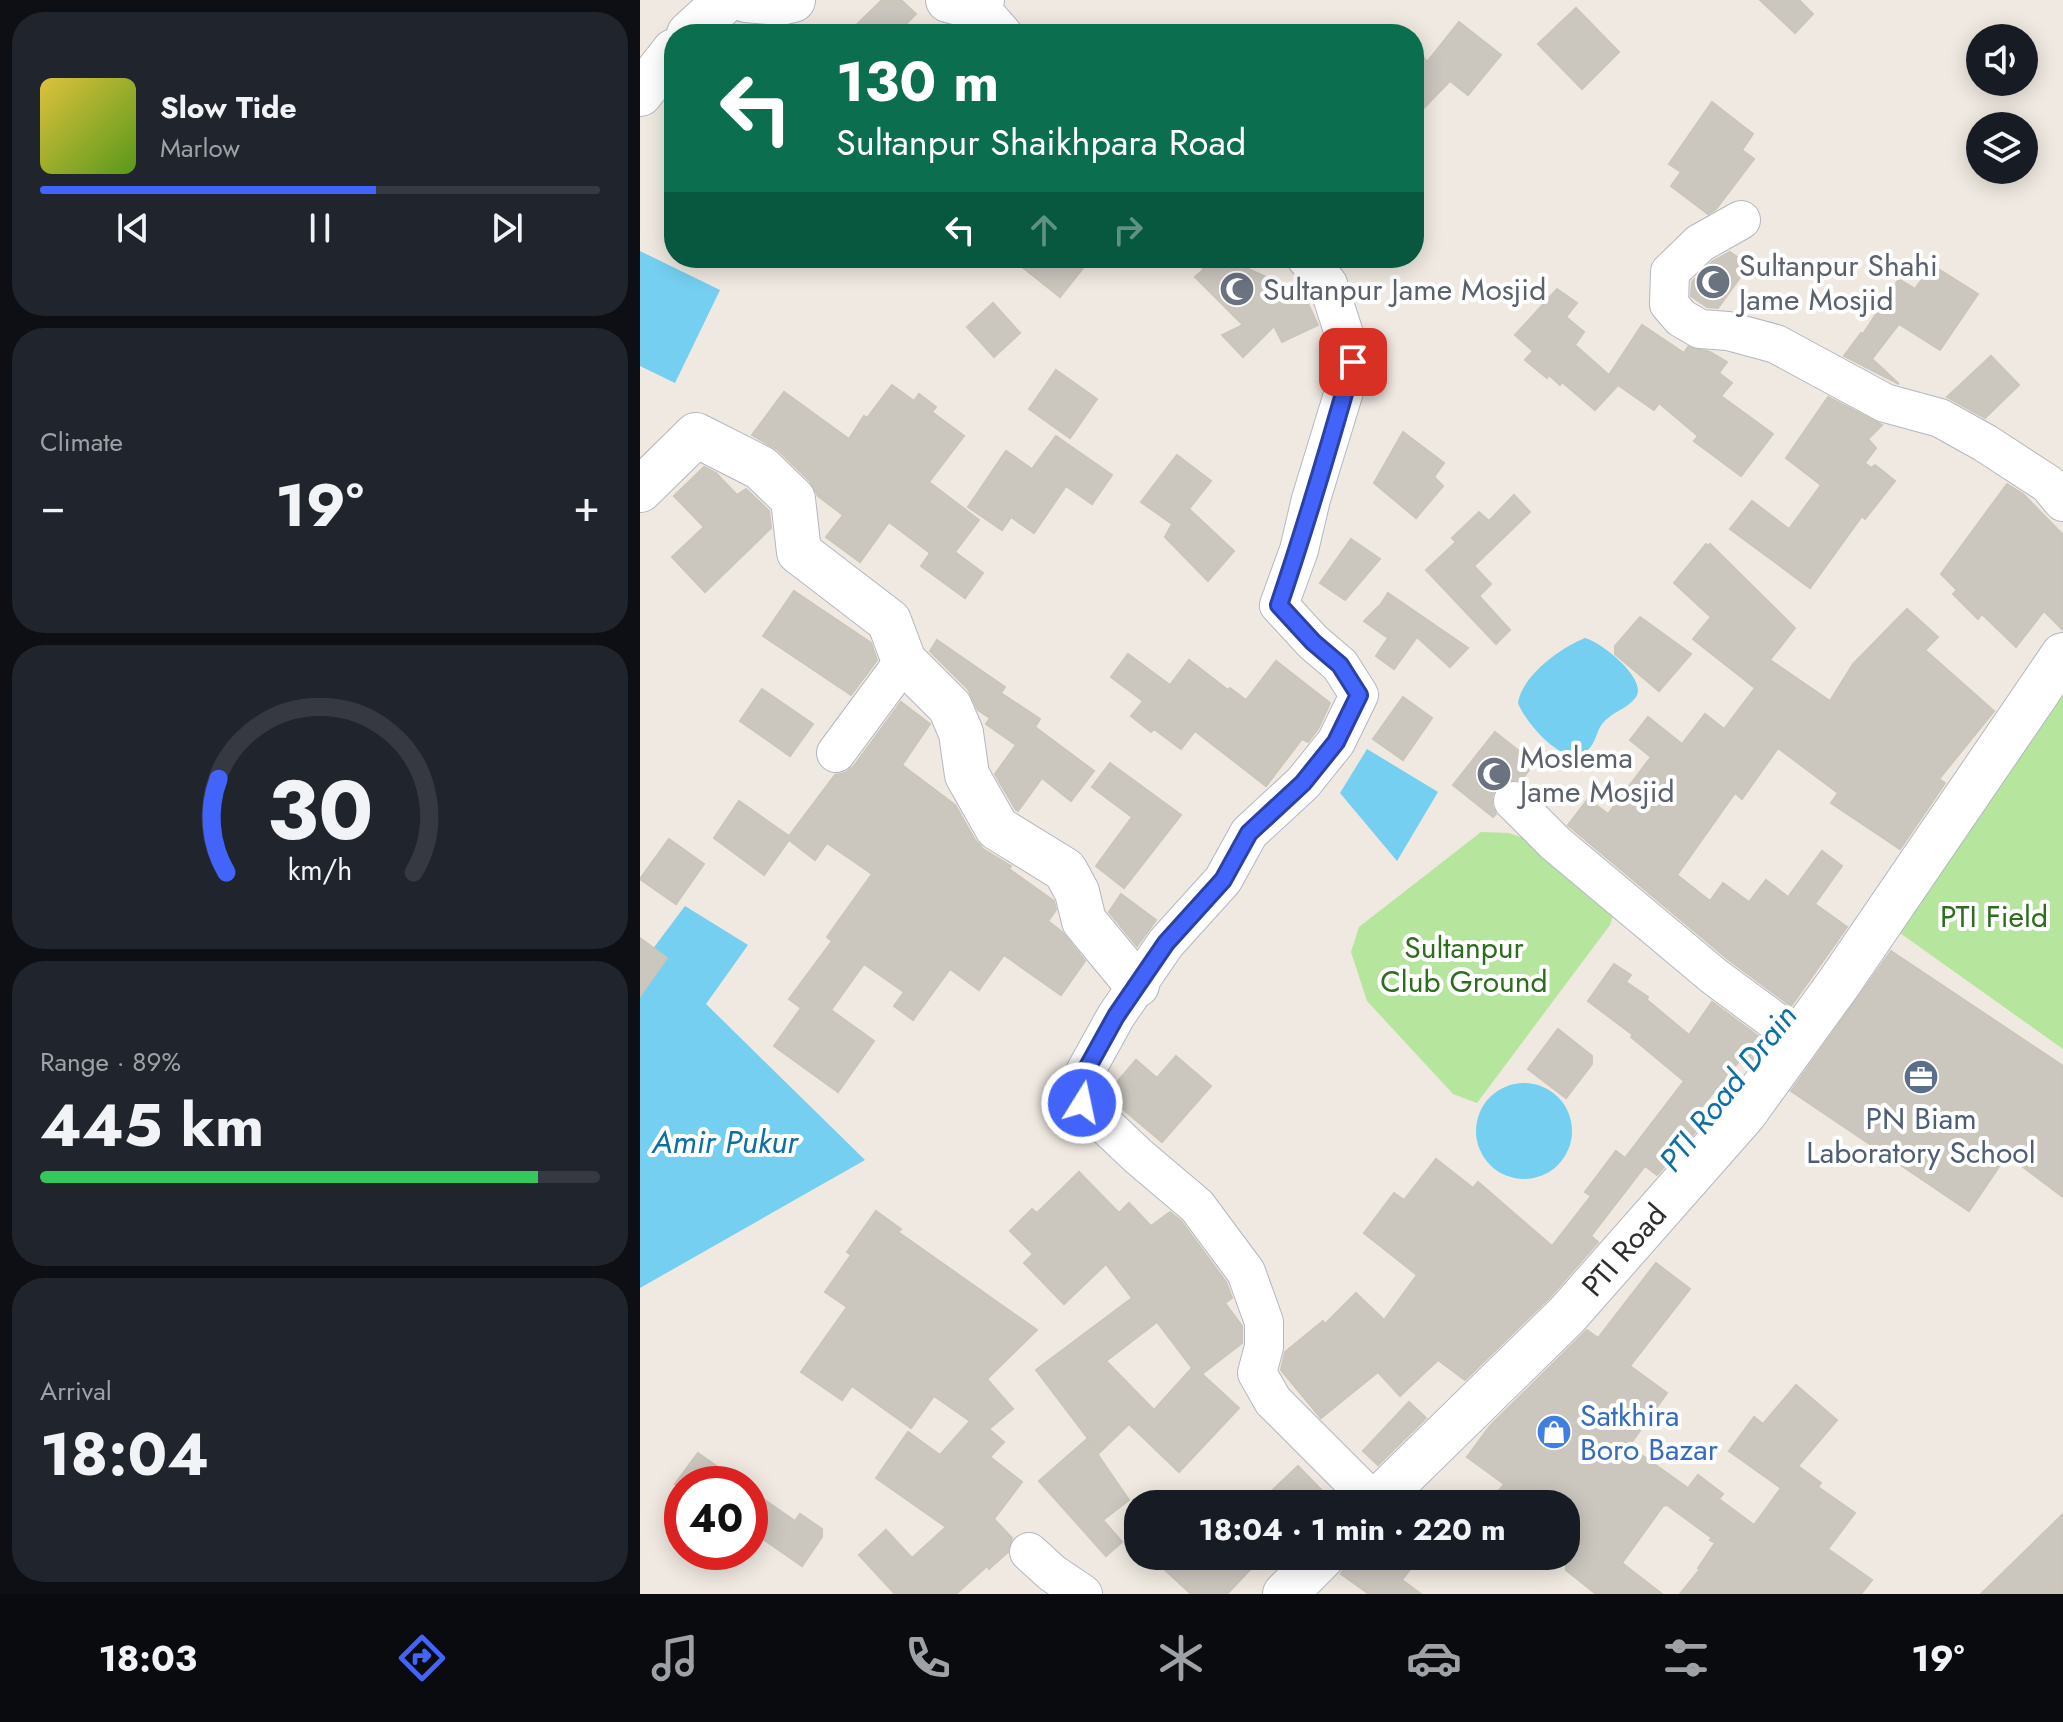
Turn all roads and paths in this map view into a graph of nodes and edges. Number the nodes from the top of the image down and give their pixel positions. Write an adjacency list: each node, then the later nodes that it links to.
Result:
1 (726, 0): 4 (main road)
2 (746, 0): 3 (main road)
3 (793, 0)
4 (700, 24)
5 (664, 64): 6 (main road)
6 (640, 94)
7 (1741, 220): 10 (street)
8 (1314, 268): 15 (street)
9 (640, 490): 12 (main road)
10 (2063, 502)
11 (2063, 655): 16 (main road, PTI Road)
12 (904, 661): 13 (street); 15 (main road)
13 (836, 753)
14 (1513, 801): 16 (street)
15 (1137, 985): 17 (street)
16 (1799, 1039): 18 (main road, PTI Road)
17 (1362, 1490)
18 (1388, 1490)
19 (1029, 1552): 21 (street)
20 (1309, 1570): 22 (main road)
21 (1083, 1594)
22 (1285, 1594)

